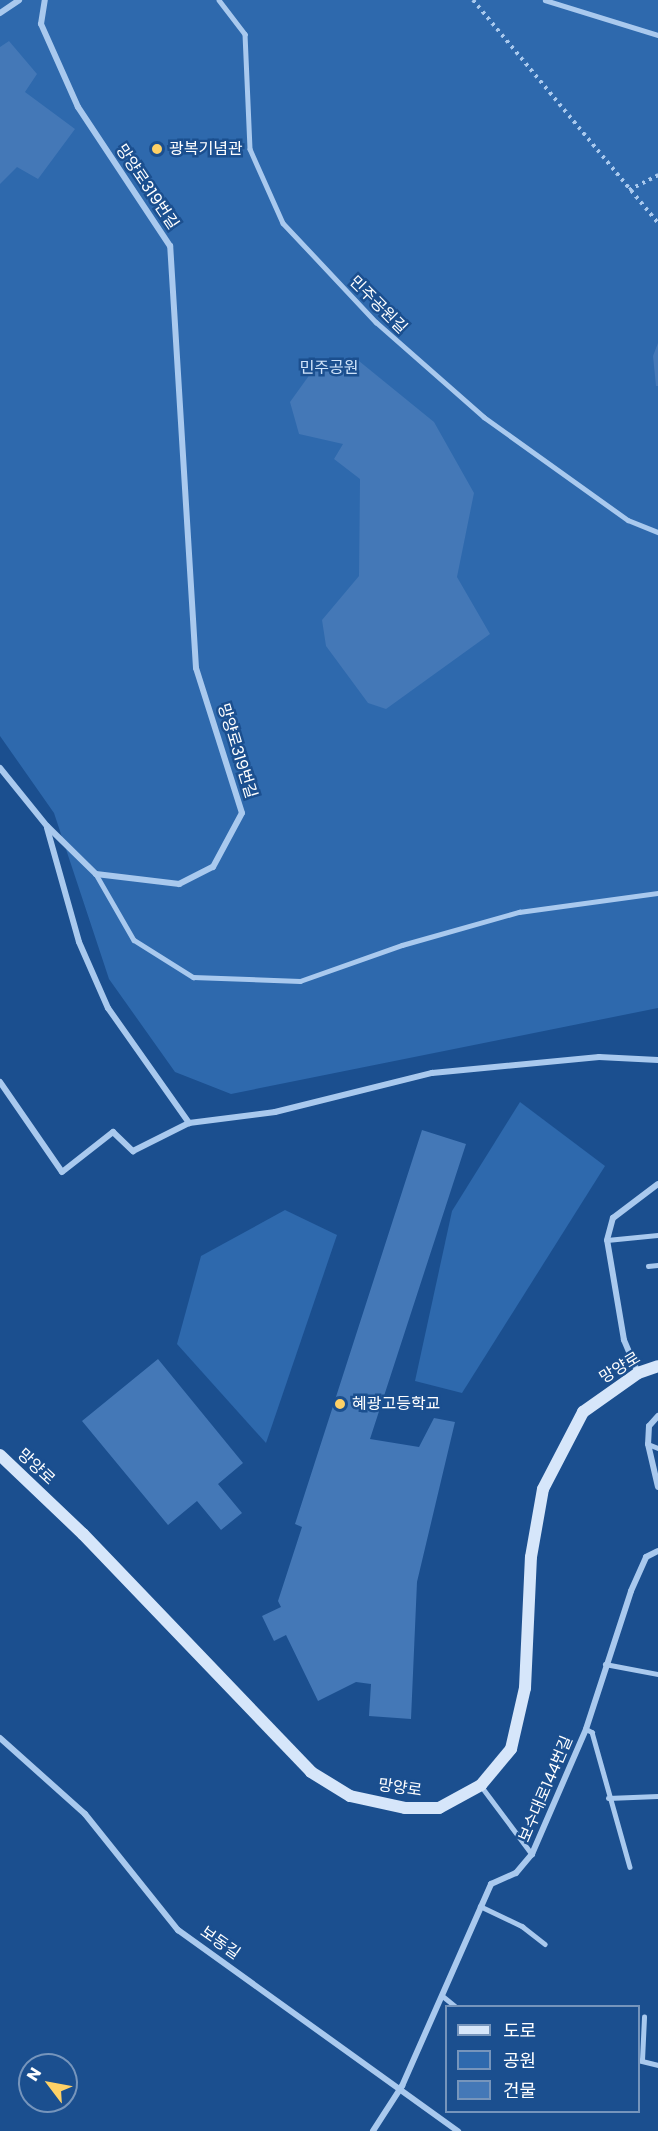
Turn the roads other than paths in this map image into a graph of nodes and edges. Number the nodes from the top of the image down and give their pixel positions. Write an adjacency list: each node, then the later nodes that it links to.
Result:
1 (19, 0): 5 (street)
2 (45, 0): 10 (street, 망양로319번길)
3 (219, 0): 7 (lane, 민주공원길)
4 (545, 0): 6 (lane)
5 (0, 13)
6 (658, 35)
7 (658, 532)
8 (0, 768): 9 (street)
9 (47, 826): 10 (street); 14 (street)
10 (96, 874): 11 (lane)
11 (658, 893)
12 (658, 1060): 14 (street)
13 (0, 1082): 14 (street)
14 (189, 1123)
15 (658, 1184): 17 (street)
16 (658, 1235): 17 (lane)
17 (607, 1240): 21 (street)
18 (658, 1265): 19 (lane)
19 (648, 1266)
20 (658, 1366): 21 (main road, 망양로)
21 (638, 1373): 32 (main road, 망양로)
22 (658, 1416): 23 (street)
23 (648, 1444): 24 (lane); 26 (street)
24 (658, 1448)
25 (0, 1455): 32 (main road, 망양로)
26 (658, 1487)
27 (658, 1551): 28 (street, 보수대로144번길)
28 (605, 1664): 29 (lane); 30 (street, 보수대로144번길)
29 (658, 1674)
30 (586, 1729): 34 (lane, 보수대로144번길); 35 (street, 보수대로144번길)
31 (0, 1738): 44 (street, 보동길)
32 (480, 1785): 35 (lane)
33 (658, 1796): 34 (lane)
34 (608, 1798): 36 (lane, 보수대로144번길)
35 (532, 1854): 37 (street, 보수대로144번길)
36 (630, 1867)
37 (480, 1906): 38 (lane); 39 (street, 보수대로144번길)
38 (545, 1944)
39 (444, 1997): 40 (lane); 44 (street, 보수대로144번길)
40 (453, 2005)
41 (644, 2017): 42 (lane)
42 (640, 2060): 43 (lane)
43 (658, 2065)
44 (402, 2086): 45 (street, 보수대로144번길); 46 (street, 보동길)
45 (373, 2131)
46 (459, 2131)

